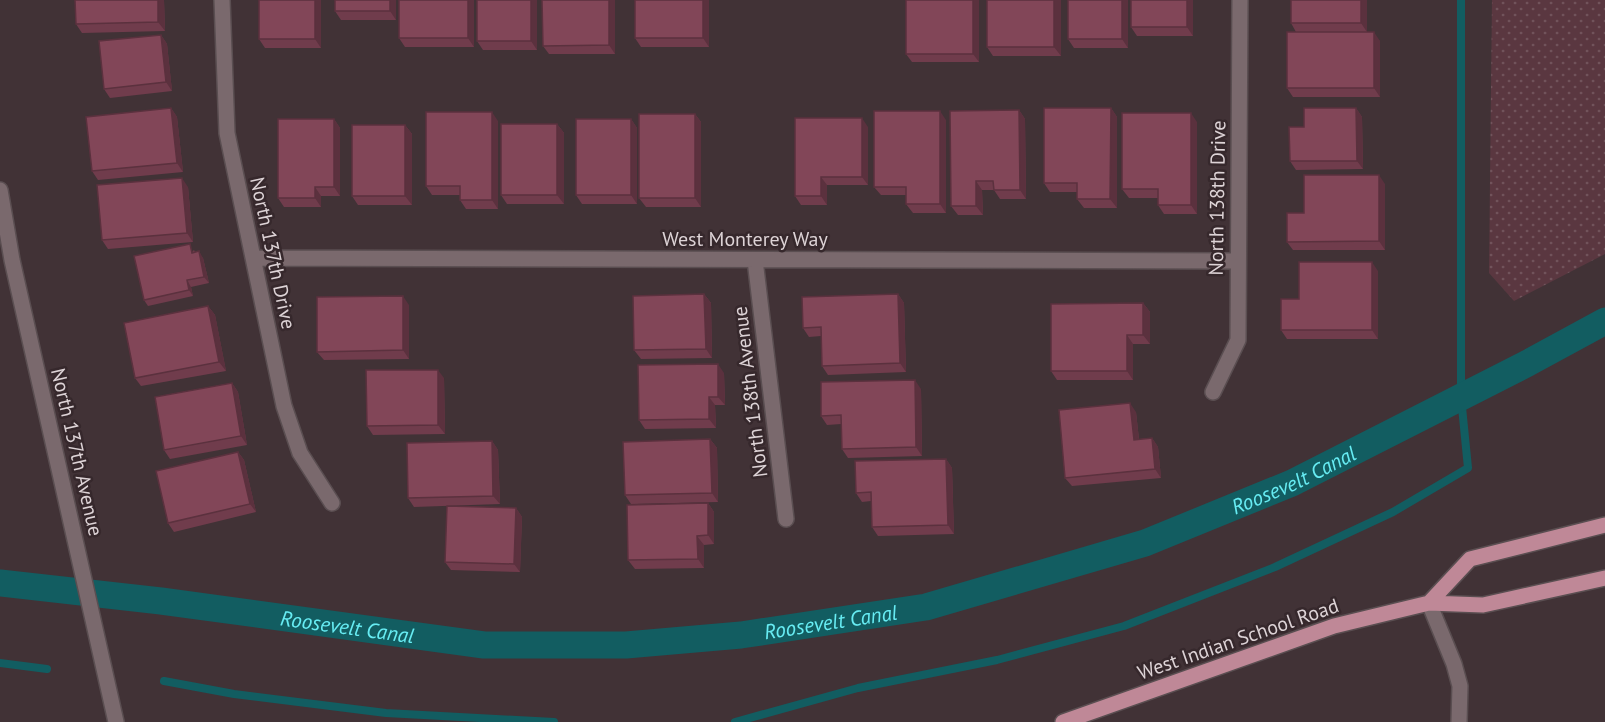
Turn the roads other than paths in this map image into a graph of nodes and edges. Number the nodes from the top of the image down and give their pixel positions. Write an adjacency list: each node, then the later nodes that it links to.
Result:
1 (222, 0): 4 (street, North 137th Drive)
2 (1240, 0): 6 (street, North 138th Drive)
3 (0, 190): 13 (street, North 137th Avenue)
4 (253, 258): 5 (street, West Monterey Way); 8 (street, North 137th Drive)
5 (755, 260): 6 (street, West Monterey Way); 9 (street, North 138th Avenue)
6 (1237, 261): 7 (street, North 138th Drive)
7 (1213, 392)
8 (332, 503)
9 (786, 519)
10 (1605, 525): 12 (main road)
11 (1605, 578): 12 (main road, West Indian School Road)
12 (1429, 603): 14 (main road, West Indian School Road); 15 (street)
13 (116, 722)
14 (1063, 722)
15 (1460, 722)

